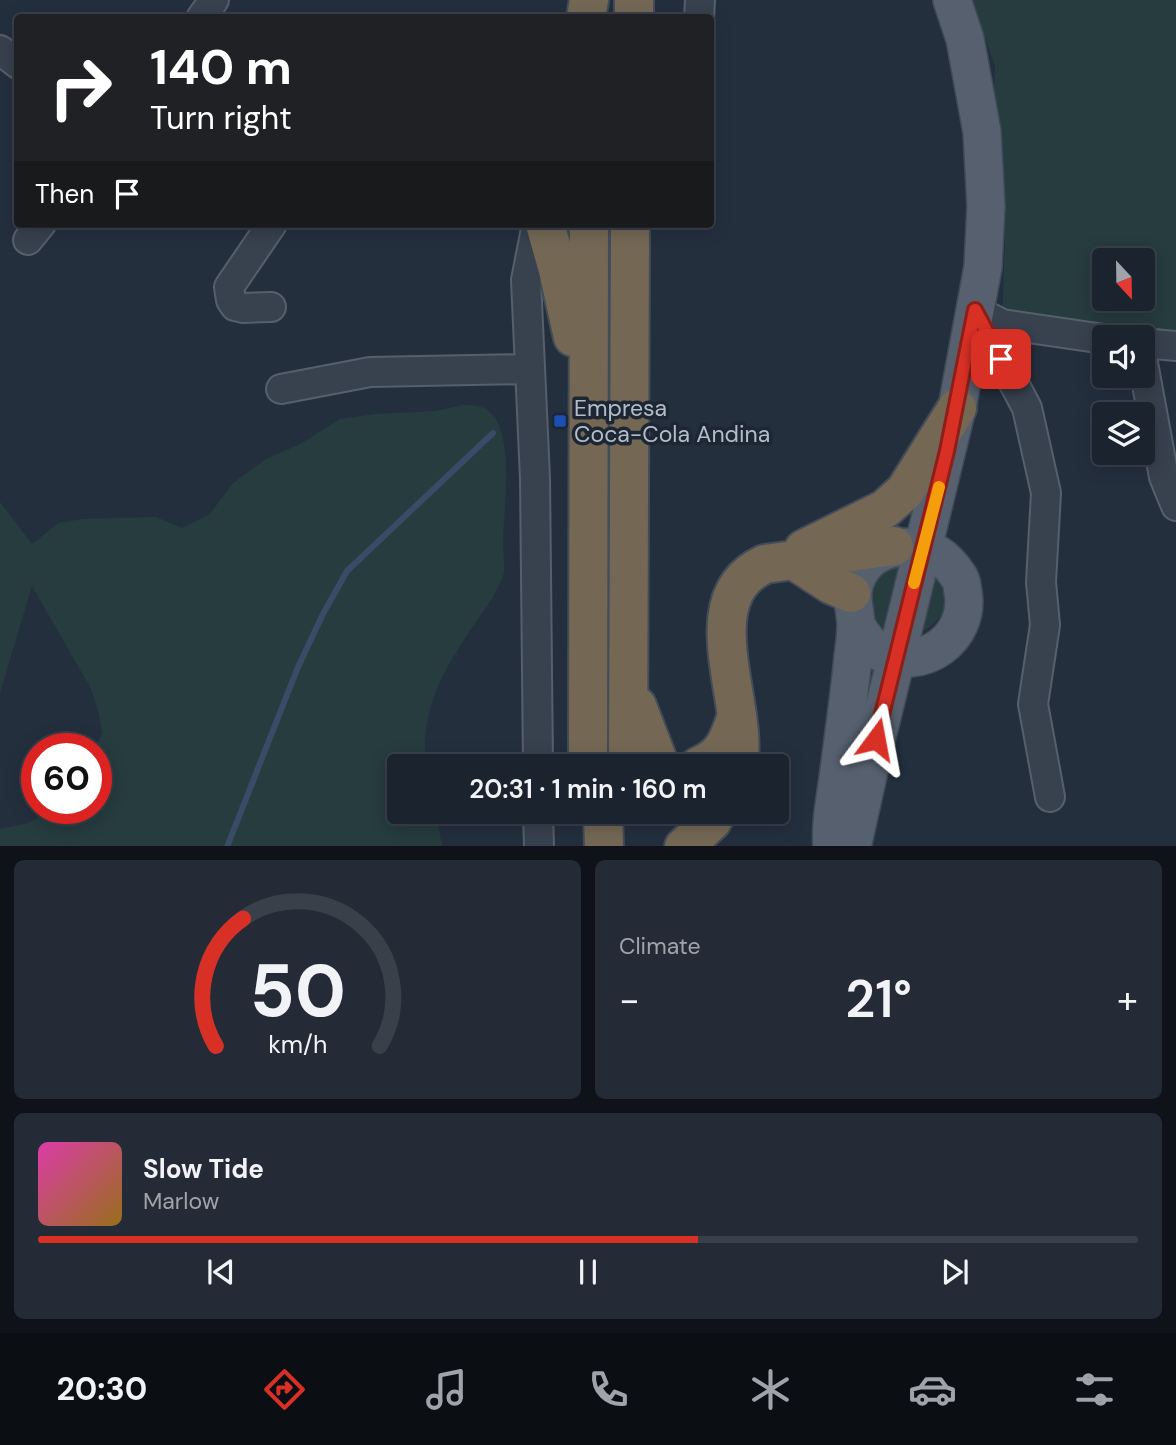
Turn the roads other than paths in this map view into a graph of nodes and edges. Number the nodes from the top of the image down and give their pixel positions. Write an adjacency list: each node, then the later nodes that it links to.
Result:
1 (952, 0): 11 (main road)
2 (0, 50): 3 (street)
3 (14, 61)
4 (269, 228): 10 (street)
5 (537, 228): 9 (street)
6 (545, 228): 9 (highway)
7 (589, 228): 19 (highway)
8 (630, 228): 30 (highway)
9 (542, 275): 15 (street); 19 (highway)
10 (271, 307)
11 (975, 310): 12 (street); 18 (main road); 33 (street)
12 (1092, 337)
13 (1155, 344): 14 (street)
14 (1176, 346)
15 (529, 369): 17 (street); 27 (street)
16 (1148, 388): 20 (street)
17 (281, 389)
18 (957, 408): 21 (main road); 22 (highway)
19 (588, 426): 23 (highway)
20 (1176, 506)
21 (921, 551): 22 (highway); 24 (main road); 25 (main road); 25 (main road)
22 (786, 562): 24 (highway); 26 (highway)
23 (589, 596): 28 (highway); 29 (highway)
24 (854, 609): 25 (main road); 44 (main road)
25 (912, 656): 45 (main road)
26 (738, 714): 31 (highway); 32 (highway)
27 (538, 754)
28 (588, 754)
29 (603, 754)
30 (651, 754)
31 (719, 754)
32 (740, 754)
33 (1050, 797)
34 (538, 824): 40 (street)
35 (588, 824): 41 (highway)
36 (603, 824): 42 (highway)
37 (628, 824): 43 (highway)
38 (705, 824): 39 (highway)
39 (683, 834)
40 (539, 846)
41 (588, 846)
42 (604, 846)
43 (628, 846)
44 (832, 846)
45 (852, 846)

